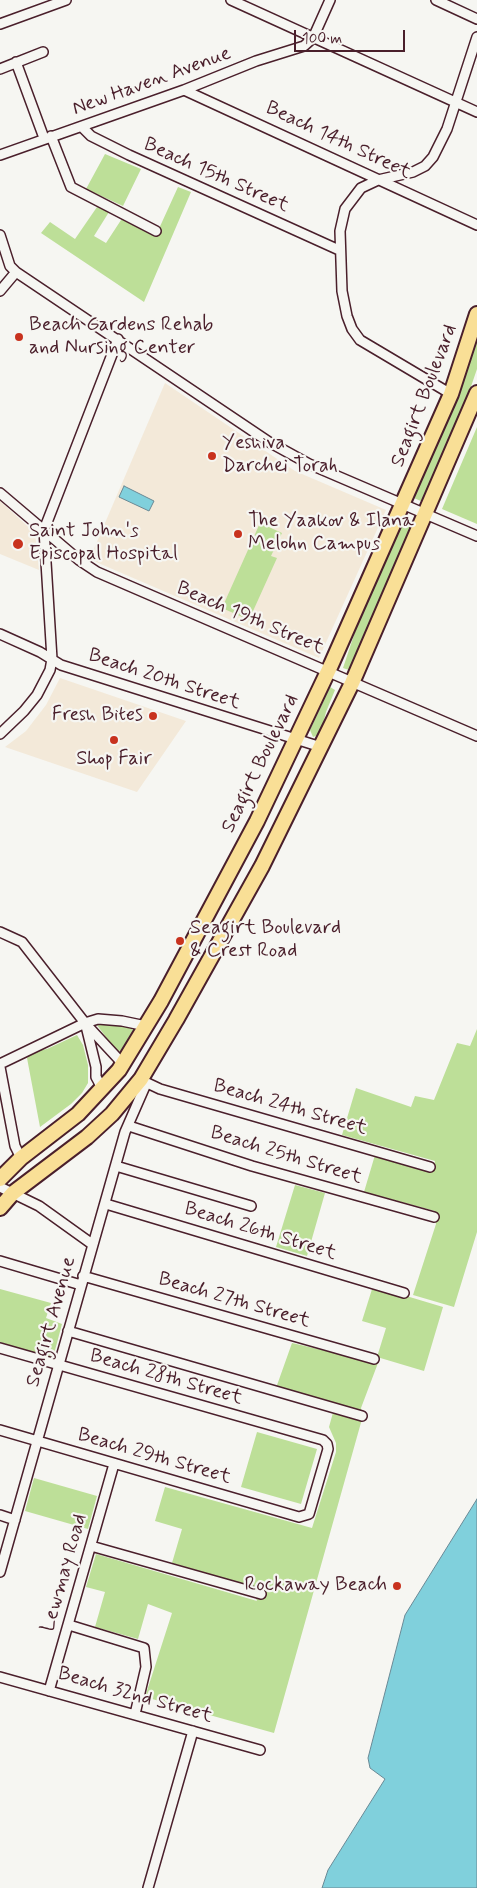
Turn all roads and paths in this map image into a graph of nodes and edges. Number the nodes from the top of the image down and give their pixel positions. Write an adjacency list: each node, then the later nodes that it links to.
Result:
1 (66, 0): 6 (street)
2 (231, 0): 8 (street)
3 (330, 0): 8 (street)
4 (436, 0): 5 (street)
5 (477, 19)
6 (0, 24)
7 (477, 37): 13 (street)
8 (313, 38): 12 (street, New Haven Avenue); 13 (street)
9 (43, 52): 10 (street)
10 (16, 62): 11 (street); 16 (street)
11 (0, 69)
12 (184, 90): 15 (street, New Haven Avenue); 18 (street, Beach 14th Street)
13 (456, 101): 14 (street); 18 (street)
14 (477, 112)
15 (82, 127): 16 (street, New Haven Avenue); 22 (street, Beach 15th Street)
16 (48, 138): 17 (street, New Haven Avenue); 20 (street)
17 (0, 155)
18 (378, 180): 19 (street, Beach 14th Street); 22 (street)
19 (477, 225)
20 (156, 231)
21 (0, 235): 23 (street)
22 (339, 250): 28 (street)
23 (16, 272): 24 (street); 26 (street)
24 (0, 291)
25 (477, 314): 28 (main road, Seagirt Boulevard)
26 (118, 339): 30 (street); 32 (street)
27 (477, 393): 31 (main road)
28 (451, 394): 30 (main road, Seagirt Boulevard)
29 (0, 493): 32 (street, Beach 19th Street)
30 (403, 506): 31 (street); 36 (main road, Seagirt Boulevard)
31 (424, 514): 33 (street); 37 (main road)
32 (44, 530): 35 (street); 36 (street, Beach 19th Street)
33 (477, 536)
34 (0, 634): 35 (street, Beach 20th Street)
35 (52, 660): 38 (street); 40 (street, Beach 20th Street)
36 (328, 672): 37 (street, Beach 19th Street); 40 (main road, Seagirt Boulevard)
37 (352, 683): 39 (street, Beach 19th Street); 41 (main road)
38 (0, 734)
39 (477, 736)
40 (296, 740): 41 (street, Beach 20th Street); 44 (main road, Seagirt Boulevard)
41 (321, 747): 47 (main road)
42 (0, 932): 43 (street)
43 (85, 1023): 44 (street); 45 (street); 46 (street); 48 (street)
44 (146, 1026): 45 (main road, Seagirt Boulevard)
45 (123, 1064): 48 (main road, Seagirt Boulevard)
46 (0, 1065): 50 (street)
47 (144, 1081): 49 (street, Seagirt Avenue); 53 (street, Beach 24th Street); 56 (main road)
48 (102, 1088): 50 (main road, Seagirt Boulevard)
49 (129, 1126): 52 (street, Seagirt Avenue); 60 (street, Beach 25th Street)
50 (20, 1159): 51 (main road); 54 (main road, Seagirt Boulevard)
51 (0, 1164)
52 (116, 1166): 57 (street, Seagirt Avenue); 58 (street)
53 (430, 1167)
54 (0, 1180)
55 (0, 1187): 56 (street)
56 (13, 1193): 59 (main road); 61 (street)
57 (106, 1204): 61 (street, Seagirt Avenue); 64 (street, Beach 26th Street)
58 (251, 1206)
59 (0, 1208)
60 (434, 1217)
61 (92, 1244): 63 (street, Seagirt Avenue)
62 (0, 1261): 63 (street, Beach 27th Street)
63 (82, 1280): 65 (street, Seagirt Avenue); 67 (street, Beach 27th Street)
64 (404, 1292)
65 (68, 1331): 68 (street, Seagirt Avenue); 69 (street, Beach 28th Street)
66 (0, 1348): 68 (street, Beach 28th Street)
67 (374, 1359)
68 (58, 1366): 71 (street, Seagirt Avenue); 74 (street, Beach 28th Street)
69 (362, 1416)
70 (0, 1430): 71 (street, Beach 29th Street)
71 (37, 1441): 72 (street, Beach 29th Street); 75 (street, Seagirt Avenue)
72 (114, 1464): 74 (street, Beach 29th Street); 76 (street, Lewmay Road)
73 (0, 1515): 75 (street)
74 (299, 1518)
75 (15, 1520): 77 (street, Seagirt Avenue)
76 (91, 1546): 78 (street); 79 (street, Lewmay Road)
77 (0, 1572)
78 (260, 1594)
79 (69, 1625): 81 (street, Lewmay Road); 82 (street)
80 (0, 1677): 81 (street, Beach 32nd Street)
81 (49, 1691): 82 (street, Beach 32nd Street)
82 (135, 1714): 83 (street, Beach 32nd Street)
83 (193, 1730): 84 (street, Beach 32nd Street); 85 (street)
84 (260, 1750)
85 (148, 1888)

